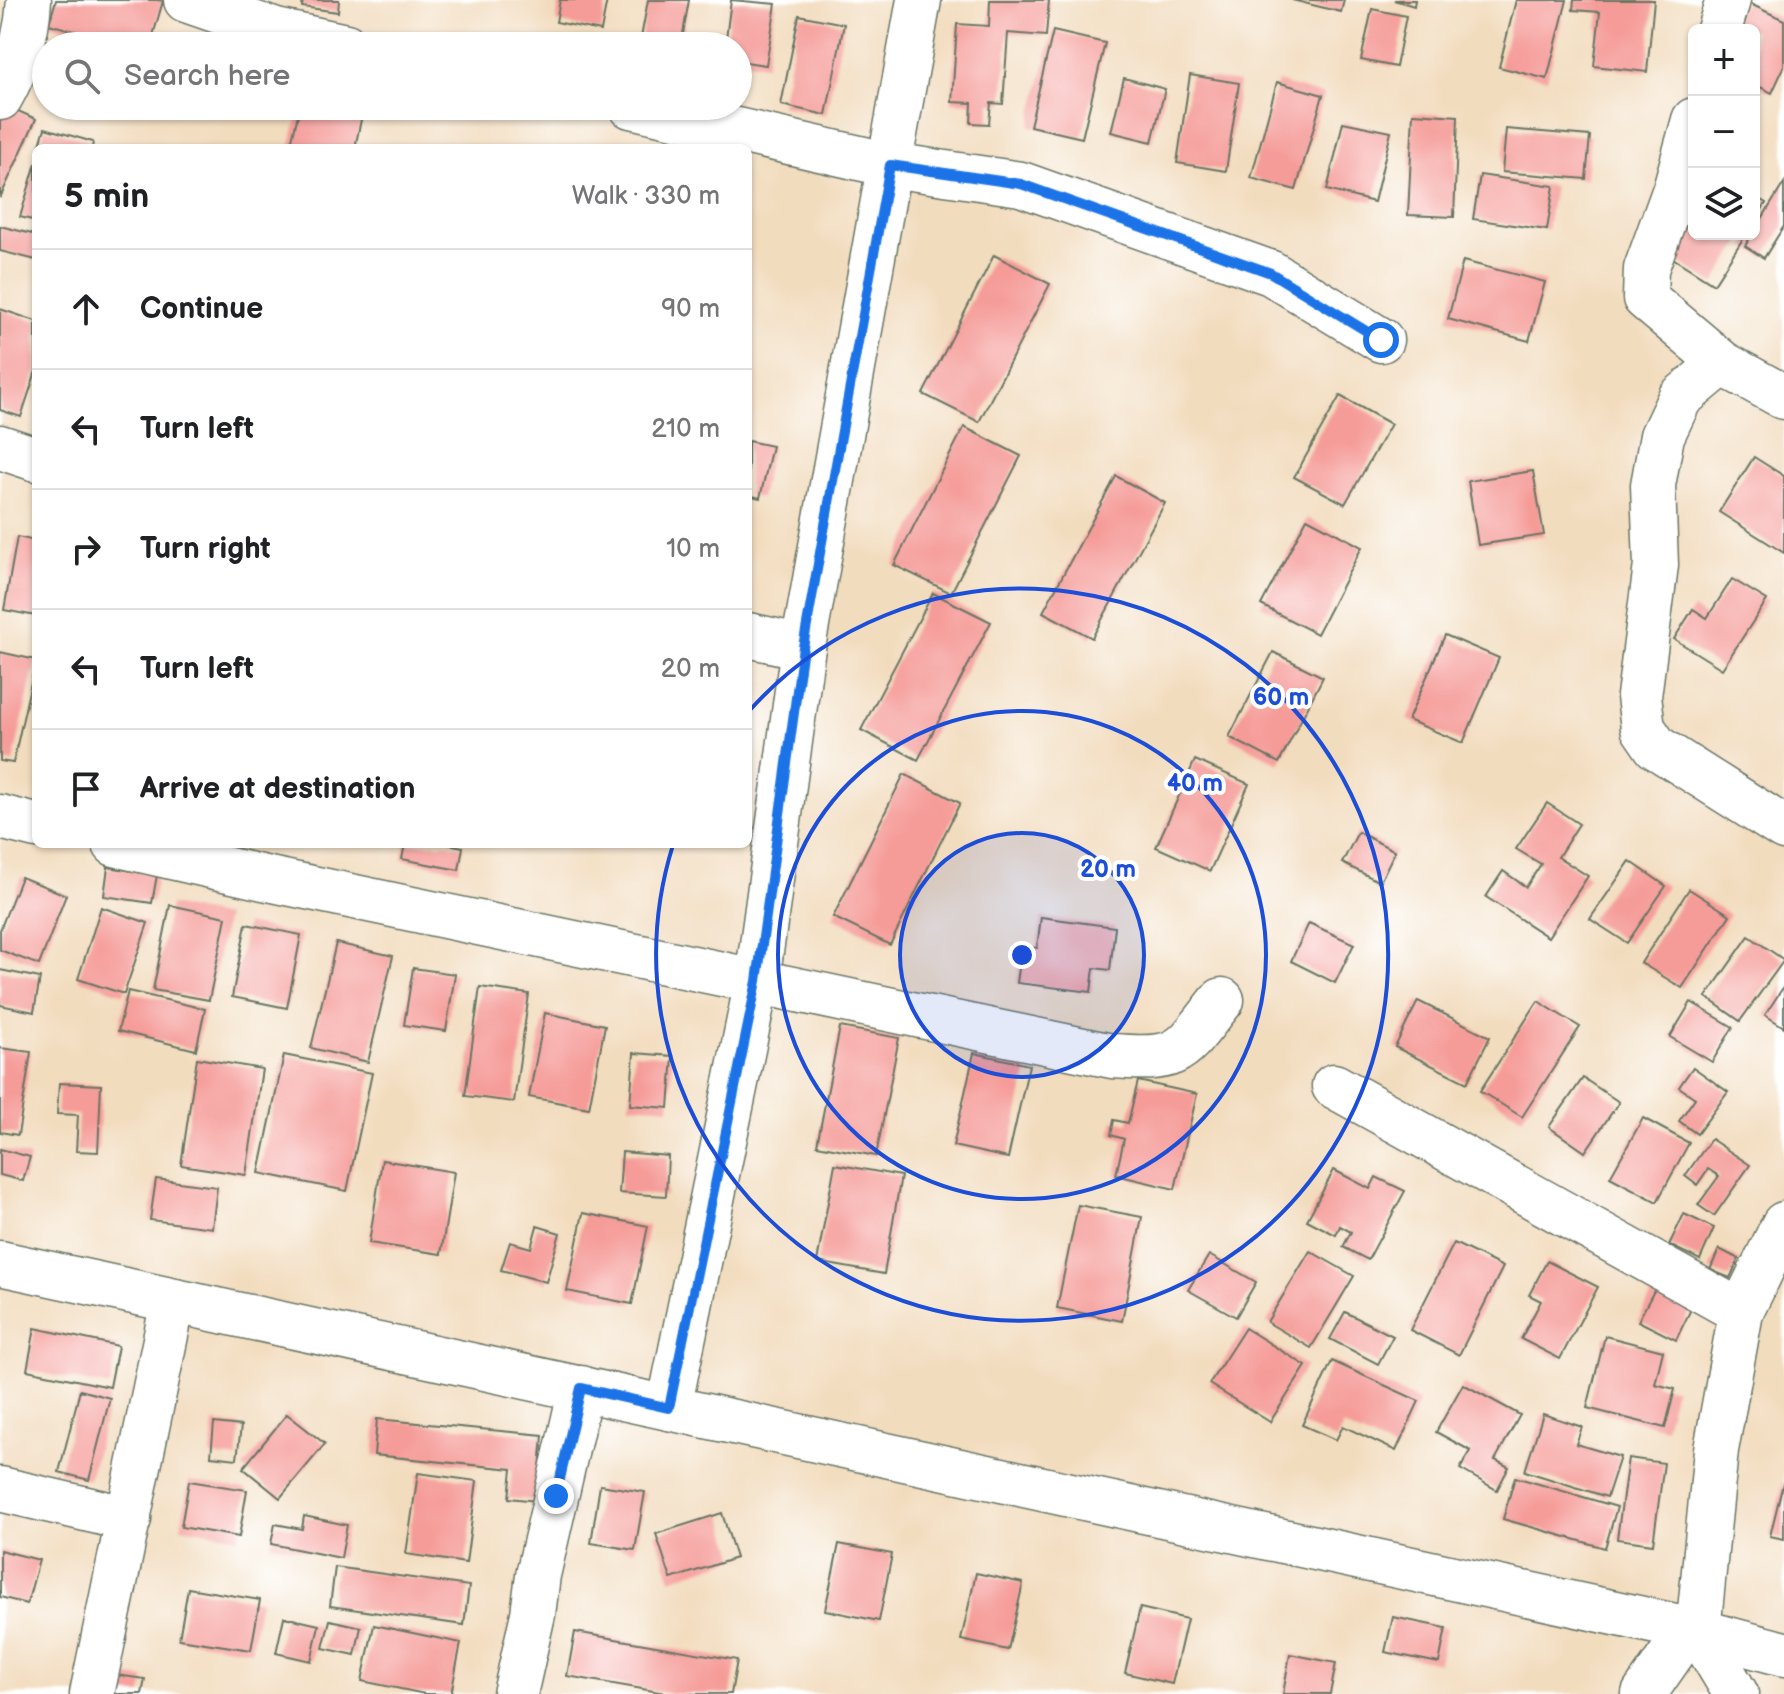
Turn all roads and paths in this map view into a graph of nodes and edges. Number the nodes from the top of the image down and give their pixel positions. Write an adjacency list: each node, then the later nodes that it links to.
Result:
1 (29, 0): 8 (street)
2 (186, 0): 6 (street)
3 (919, 0): 11 (street)
4 (1728, 0): 5 (street)
5 (1721, 24)
6 (231, 32): 7 (street)
7 (281, 32)
8 (20, 82)
9 (692, 120): 11 (street)
10 (1688, 142): 13 (street)
11 (890, 165): 12 (street); 18 (street)
12 (1381, 340)
13 (1722, 363): 14 (street); 21 (street)
14 (1784, 397)
15 (0, 447): 16 (street)
16 (32, 458)
17 (752, 636): 18 (street)
18 (803, 647): 23 (street)
19 (0, 817): 20 (street)
20 (32, 825)
21 (1784, 828)
22 (133, 848): 23 (street)
23 (757, 981): 24 (street); 31 (street)
24 (1222, 1000)
25 (1334, 1086): 29 (street)
26 (1784, 1224): 29 (street)
27 (0, 1263): 28 (street)
28 (173, 1301): 30 (street); 33 (street)
29 (1741, 1312): 34 (street)
30 (581, 1388): 31 (street); 37 (street)
31 (669, 1408): 34 (street)
32 (0, 1489): 33 (street)
33 (129, 1519): 36 (street)
34 (1694, 1630): 35 (street); 38 (street); 39 (street)
35 (1784, 1654)
36 (92, 1694)
37 (515, 1694)
38 (1644, 1694)
39 (1736, 1694)

